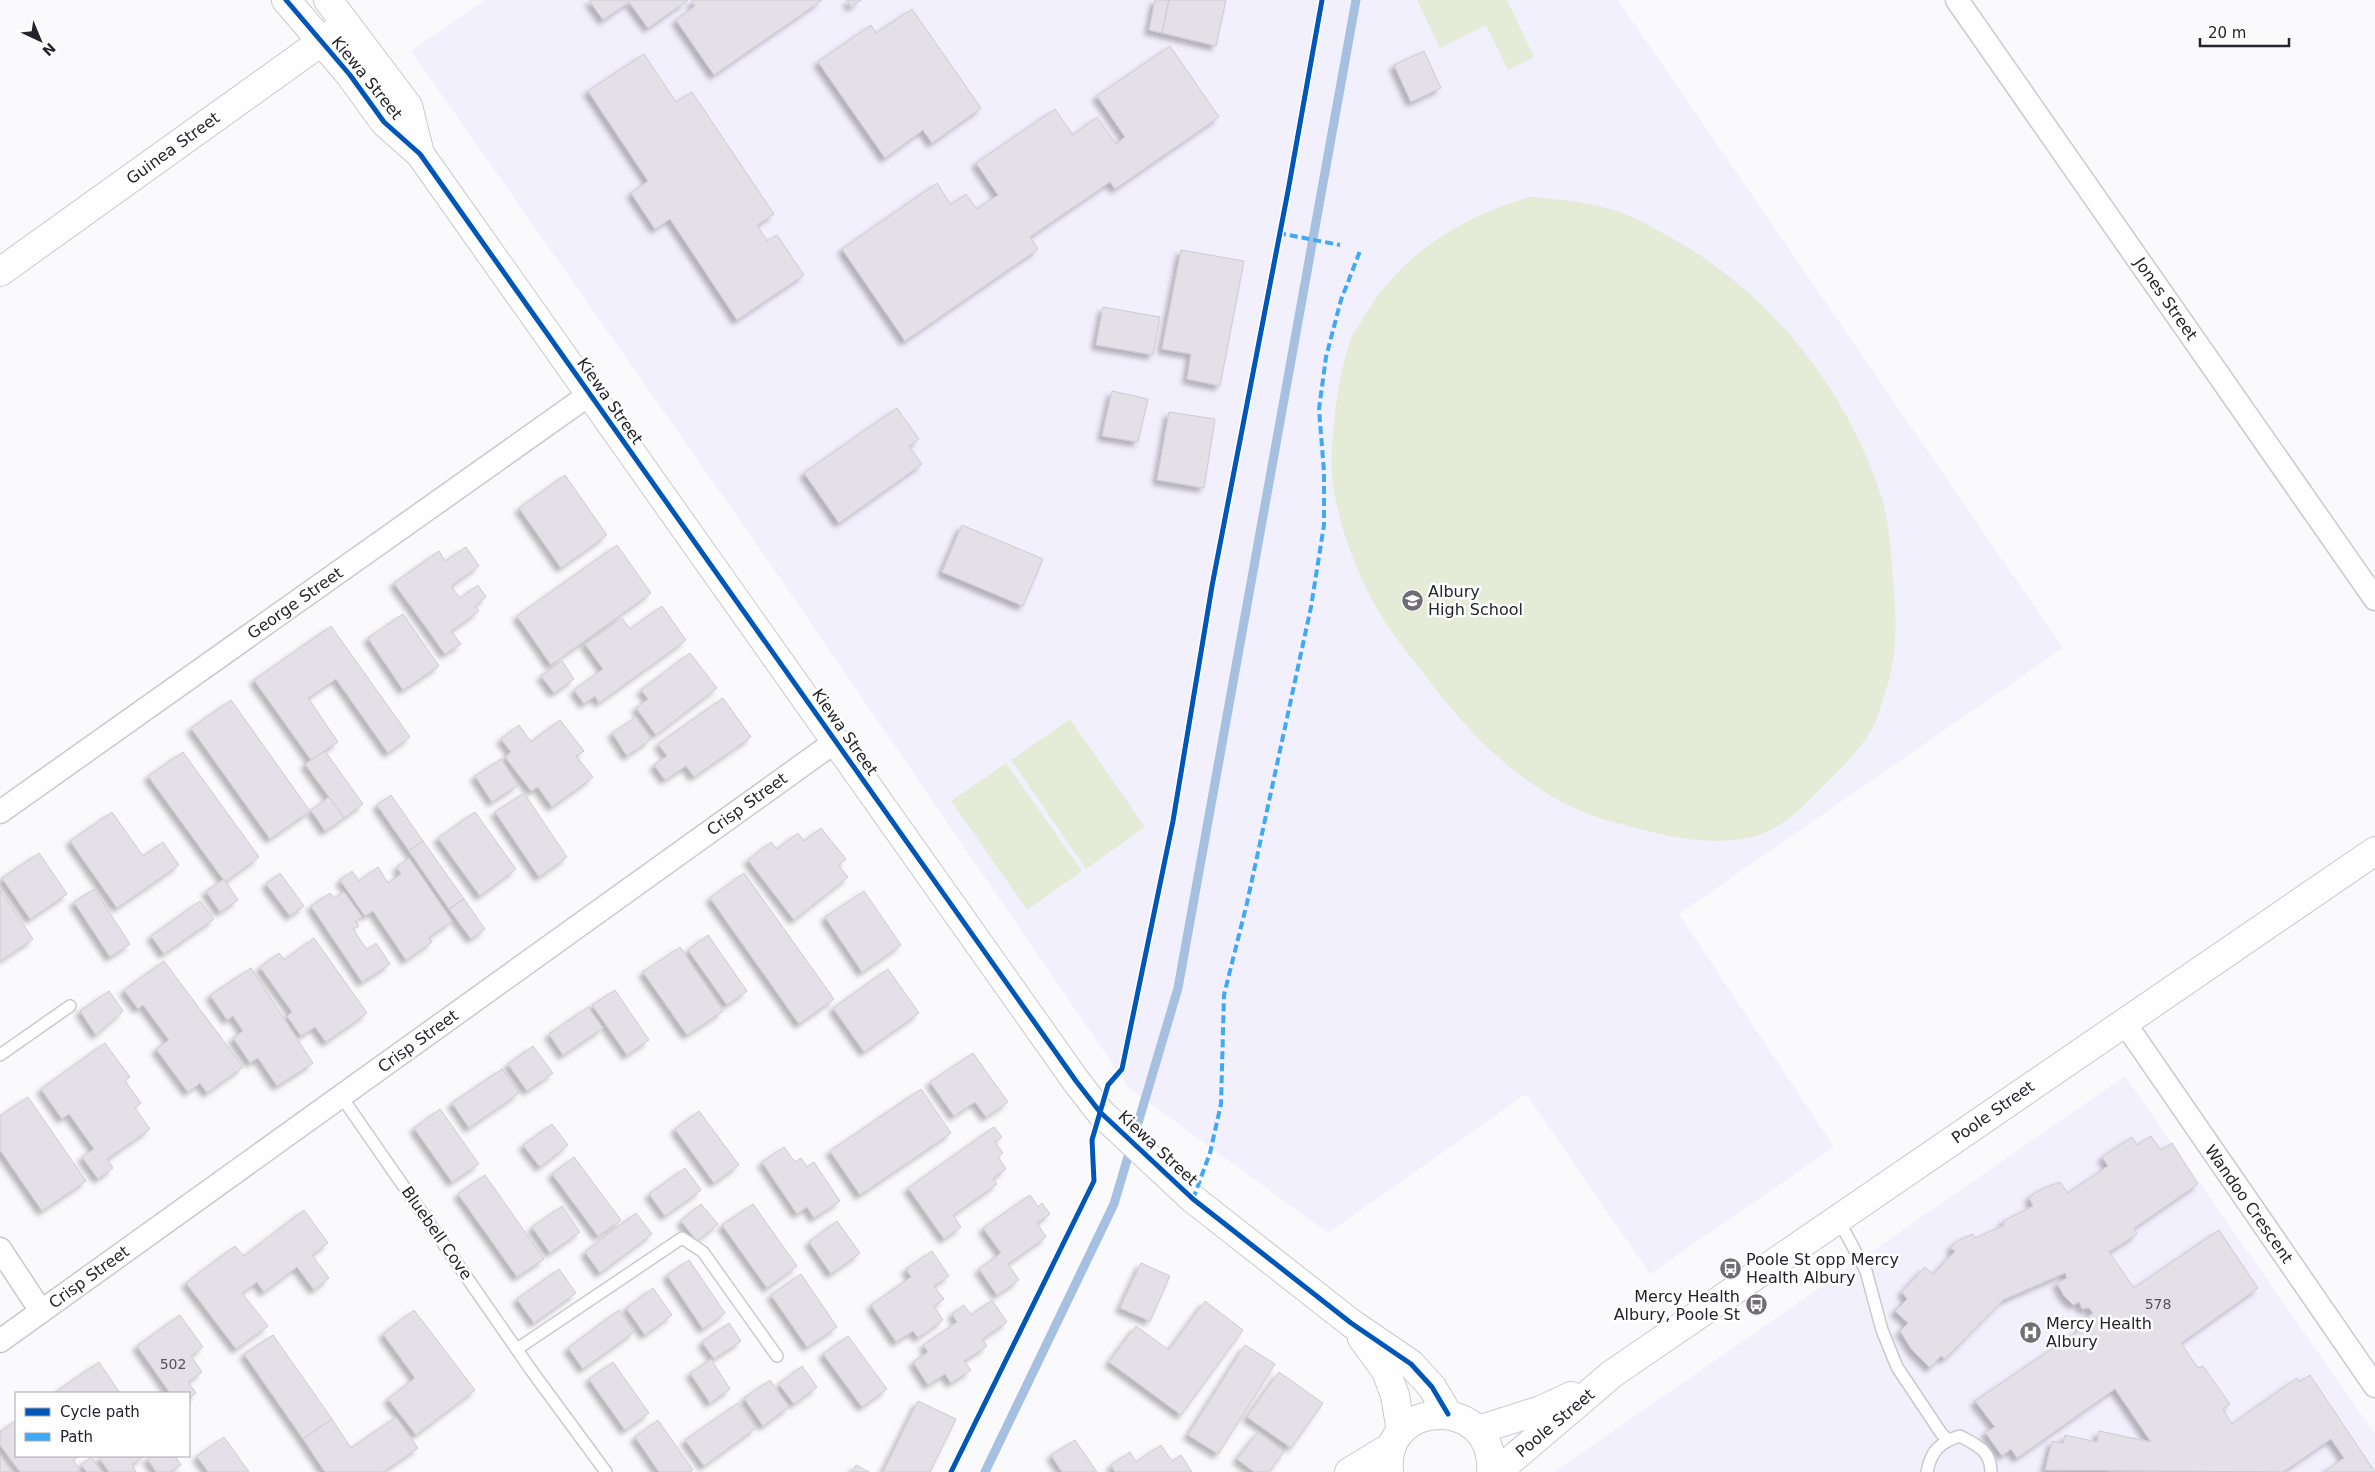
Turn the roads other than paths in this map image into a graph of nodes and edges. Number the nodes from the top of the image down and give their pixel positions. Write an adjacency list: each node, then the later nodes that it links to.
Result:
1 (286, 0): 5 (street, Kiewa Street)
2 (328, 0): 4 (street, Kiewa Street)
3 (1957, 0): 9 (street, Jones Street)
4 (346, 24): 5 (street, Guinea Street); 6 (street, Kiewa Street)
5 (321, 41): 6 (street, Kiewa Street); 7 (street, Guinea Street)
6 (420, 154): 8 (street, Kiewa Street)
7 (0, 272)
8 (590, 394): 10 (street, Kiewa Street); 11 (street, George Street)
9 (2375, 599)
10 (836, 741): 16 (street, Crisp Street); 20 (street, Kiewa Street)
11 (0, 812)
12 (2375, 851): 14 (street, Poole Street)
13 (70, 1006): 15 (lane)
14 (2124, 1022): 17 (street, Poole Street); 25 (street, Wandoo Crescent)
15 (0, 1055)
16 (342, 1096): 19 (street, Crisp Street); 22 (lane, Bluebell Cove)
17 (1838, 1219): 24 (street, Poole Street); 28 (lane)
18 (0, 1250): 19 (street)
19 (41, 1311): 21 (street, Crisp Street)
20 (1350, 1323): 26 (street, Kiewa Street); 29 (street, Kiewa Street)
21 (0, 1341)
22 (517, 1349): 23 (lane); 30 (lane, Bluebell Cove)
23 (777, 1356)
24 (1612, 1374): 27 (street, Poole Street); 33 (street, Poole Street)
25 (2375, 1386)
26 (1448, 1414): 27 (street); 29 (street)
27 (1478, 1430): 32 (street)
28 (1948, 1440): 34 (lane); 35 (lane)
29 (1394, 1450): 31 (street)
30 (606, 1472)
31 (1349, 1472)
32 (1492, 1472)
33 (1497, 1472)
34 (1927, 1472)
35 (1991, 1472)

